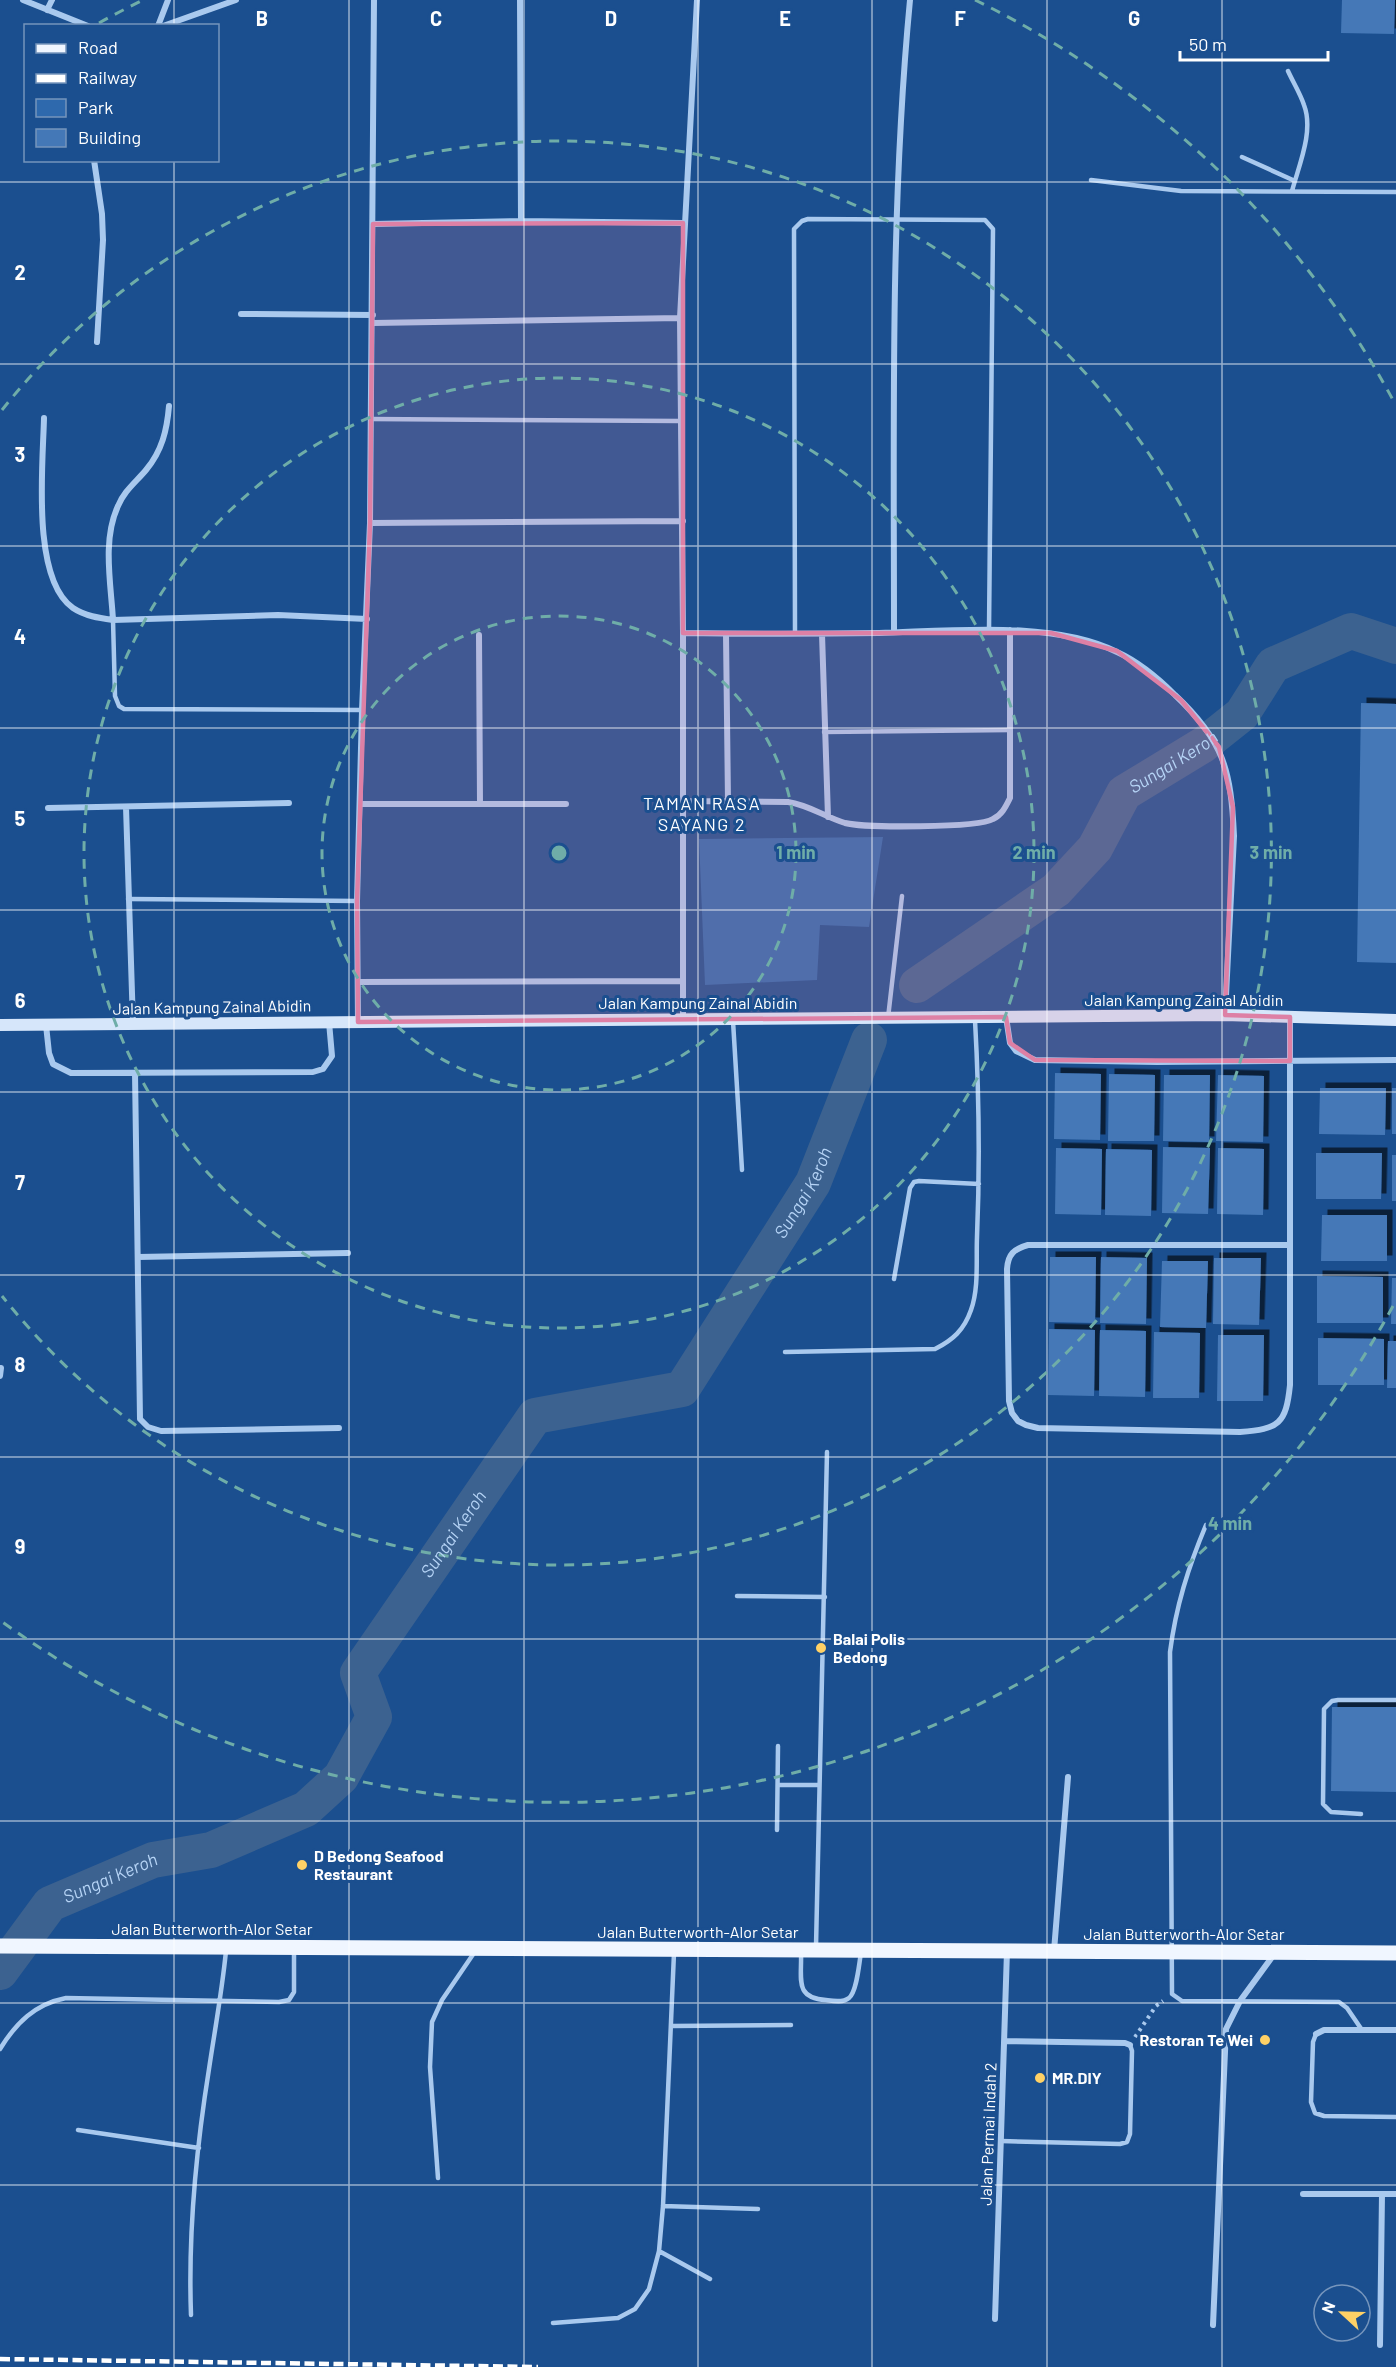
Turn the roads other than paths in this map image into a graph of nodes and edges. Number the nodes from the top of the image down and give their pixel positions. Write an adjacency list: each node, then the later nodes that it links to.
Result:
1 (23, 0): 9 (street)
2 (52, 0): 9 (street)
3 (168, 0): 11 (street)
4 (236, 0): 12 (street)
5 (374, 0): 22 (street)
6 (519, 0): 21 (street)
7 (697, 0): 23 (street)
8 (910, 0): 20 (street)
9 (47, 10): 10 (street)
10 (83, 24)
11 (159, 24)
12 (169, 24)
13 (1288, 71): 17 (lane)
14 (1242, 157): 17 (lane)
15 (94, 162): 28 (street)
16 (1091, 180): 18 (lane)
17 (1295, 181): 18 (lane)
18 (1292, 191): 19 (lane)
19 (1396, 192)
20 (896, 218): 38 (lane); 39 (street); 41 (lane)
21 (521, 221): 22 (street); 23 (street)
22 (373, 224): 25 (street)
23 (683, 224): 26 (street)
24 (242, 314): 25 (street)
25 (372, 315): 27 (street)
26 (680, 318): 27 (street); 32 (street)
27 (373, 323): 31 (street)
28 (97, 342)
29 (169, 406): 36 (street)
30 (44, 418): 36 (street)
31 (371, 419): 32 (lane); 34 (street)
32 (680, 422): 33 (street)
33 (682, 520): 34 (street); 40 (street)
34 (370, 523): 35 (street)
35 (367, 619): 36 (street); 45 (street)
36 (113, 620): 45 (lane)
37 (1010, 630): 38 (street); 46 (street); 62 (street)
38 (989, 631): 39 (street)
39 (894, 632): 43 (street)
40 (683, 633): 42 (street); 48 (street)
41 (795, 633): 42 (street); 43 (street)
42 (726, 634): 49 (street)
43 (822, 634): 47 (street)
44 (478, 635): 52 (street)
45 (362, 710): 51 (street)
46 (1010, 730): 47 (lane); 56 (street)
47 (824, 732): 56 (street)
48 (683, 801): 49 (street); 60 (street)
49 (728, 802): 56 (street)
50 (289, 803): 54 (street)
51 (361, 804): 52 (street); 59 (street)
52 (480, 804): 53 (street)
53 (566, 804)
54 (126, 807): 55 (street); 58 (street)
55 (48, 808)
56 (828, 817)
57 (902, 896): 66 (lane)
58 (128, 899): 59 (lane); 72 (street)
59 (357, 901): 61 (street)
60 (683, 981): 61 (street); 67 (street)
61 (358, 982): 71 (street)
62 (1225, 1015): 64 (street, Jalan Kampung Zainal Abidin); 65 (street, Jalan Kampung Zainal Abidin)
63 (975, 1017): 64 (street, Jalan Kampung Zainal Abidin); 66 (street, Jalan Kampung Zainal Abidin); 79 (lane)
64 (1006, 1017): 76 (street)
65 (1290, 1017): 69 (street, Jalan Kampung Zainal Abidin); 76 (street)
66 (888, 1018): 68 (street, Jalan Kampung Zainal Abidin)
67 (683, 1019): 68 (street, Jalan Kampung Zainal Abidin); 71 (street, Jalan Kampung Zainal Abidin)
68 (732, 1019): 78 (lane)
69 (1396, 1020)
70 (329, 1022): 71 (street, Jalan Kampung Zainal Abidin); 72 (street, Jalan Kampung Zainal Abidin); 77 (street)
71 (358, 1022)
72 (133, 1024): 74 (street, Jalan Kampung Zainal Abidin)
73 (0, 1025): 74 (street, Jalan Kampung Zainal Abidin)
74 (46, 1025): 77 (street)
75 (1396, 1060): 76 (street)
76 (1290, 1061): 80 (street)
77 (135, 1073): 82 (street)
78 (742, 1170)
79 (979, 1184): 83 (lane); 84 (lane)
80 (1289, 1245): 80 (street)
81 (348, 1253): 82 (street)
82 (138, 1257): 87 (street)
83 (894, 1280)
84 (785, 1352)
85 (1, 1368): 86 (street)
86 (0, 1376)
87 (339, 1428)
88 (827, 1452): 91 (lane)
89 (1206, 1525): 108 (lane)
90 (737, 1596): 91 (lane)
91 (825, 1597): 96 (lane)
92 (1396, 1700): 97 (lane)
93 (778, 1746): 95 (lane)
94 (1068, 1777): 107 (street)
95 (778, 1785): 96 (lane); 98 (lane)
96 (819, 1785): 104 (lane)
97 (1361, 1814)
98 (777, 1830)
99 (0, 1946): 100 (main road, Jalan Butterworth-Alor Setar)
100 (227, 1947): 101 (main road, Jalan Butterworth-Alor Setar); 111 (lane)
101 (294, 1948): 102 (main road, Jalan Butterworth-Alor Setar); 111 (lane)
102 (477, 1949): 103 (main road, Jalan Butterworth-Alor Setar); 125 (lane)
103 (675, 1950): 104 (main road, Jalan Butterworth-Alor Setar); 114 (lane)
104 (808, 1950): 105 (main road, Jalan Butterworth-Alor Setar); 105 (lane)
105 (862, 1950): 106 (main road, Jalan Butterworth-Alor Setar)
106 (1007, 1951): 107 (main road, Jalan Butterworth-Alor Setar); 118 (street, Jalan Permai Indah 2)
107 (1054, 1952): 108 (main road, Jalan Butterworth-Alor Setar)
108 (1172, 1952): 109 (main road, Jalan Butterworth-Alor Setar); 112 (lane)
109 (1276, 1952): 110 (main road, Jalan Butterworth-Alor Setar); 112 (street)
110 (1396, 1953)
111 (221, 2001): 120 (lane); 124 (lane)
112 (1240, 2001): 115 (lane); 136 (street)
113 (791, 2025): 114 (lane)
114 (672, 2026): 129 (lane)
115 (1362, 2030): 116 (street); 117 (street)
116 (1396, 2030)
117 (1316, 2034): 121 (lane)
118 (1004, 2041): 119 (street); 123 (street, Jalan Permai Indah 2)
119 (1130, 2045): 123 (lane)
120 (0, 2049)
121 (1396, 2117)
122 (78, 2130): 124 (lane)
123 (1001, 2141): 134 (street, Jalan Permai Indah 2)
124 (199, 2148): 133 (lane)
125 (438, 2178)
126 (1303, 2194): 127 (street)
127 (1382, 2194): 128 (street); 137 (street)
128 (1396, 2194)
129 (663, 2206): 130 (lane); 131 (lane)
130 (758, 2209)
131 (659, 2251): 132 (lane); 135 (lane)
132 (710, 2279)
133 (191, 2315)
134 (995, 2319)
135 (553, 2323)
136 (1213, 2325)
137 (1380, 2345)

